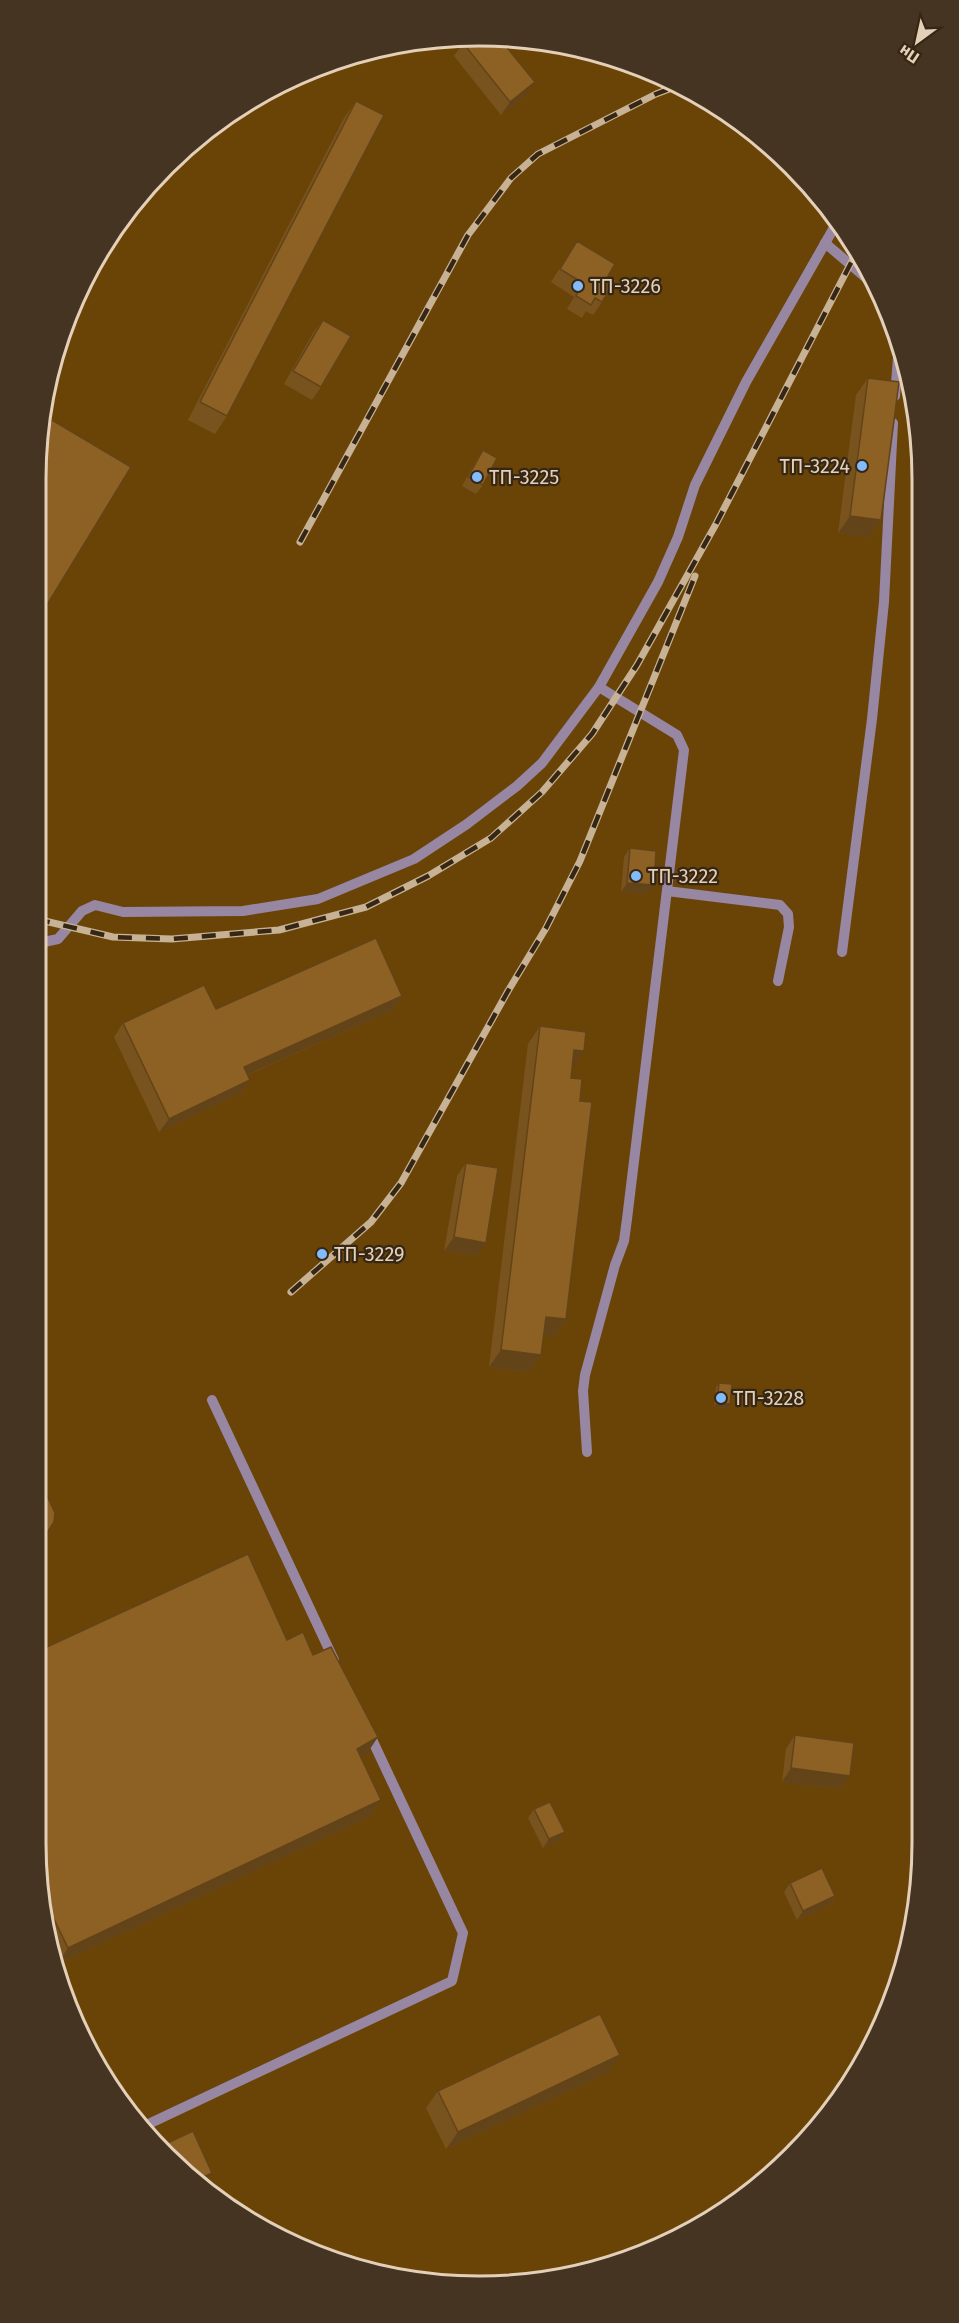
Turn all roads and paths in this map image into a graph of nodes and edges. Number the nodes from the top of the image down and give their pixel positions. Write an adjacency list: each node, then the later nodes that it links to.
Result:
1 (833, 229): 2 (lane)
2 (825, 243): 3 (lane); 7 (lane)
3 (859, 272)
4 (897, 365): 5 (lane)
5 (894, 405)
6 (893, 417): 10 (lane)
7 (599, 687): 8 (lane); 9 (lane)
8 (667, 891): 11 (lane); 13 (lane)
9 (47, 941)
10 (842, 952)
11 (778, 981)
12 (212, 1400): 14 (lane)
13 (587, 1452)
14 (337, 1666)
15 (362, 1720): 16 (lane)
16 (150, 2124)

